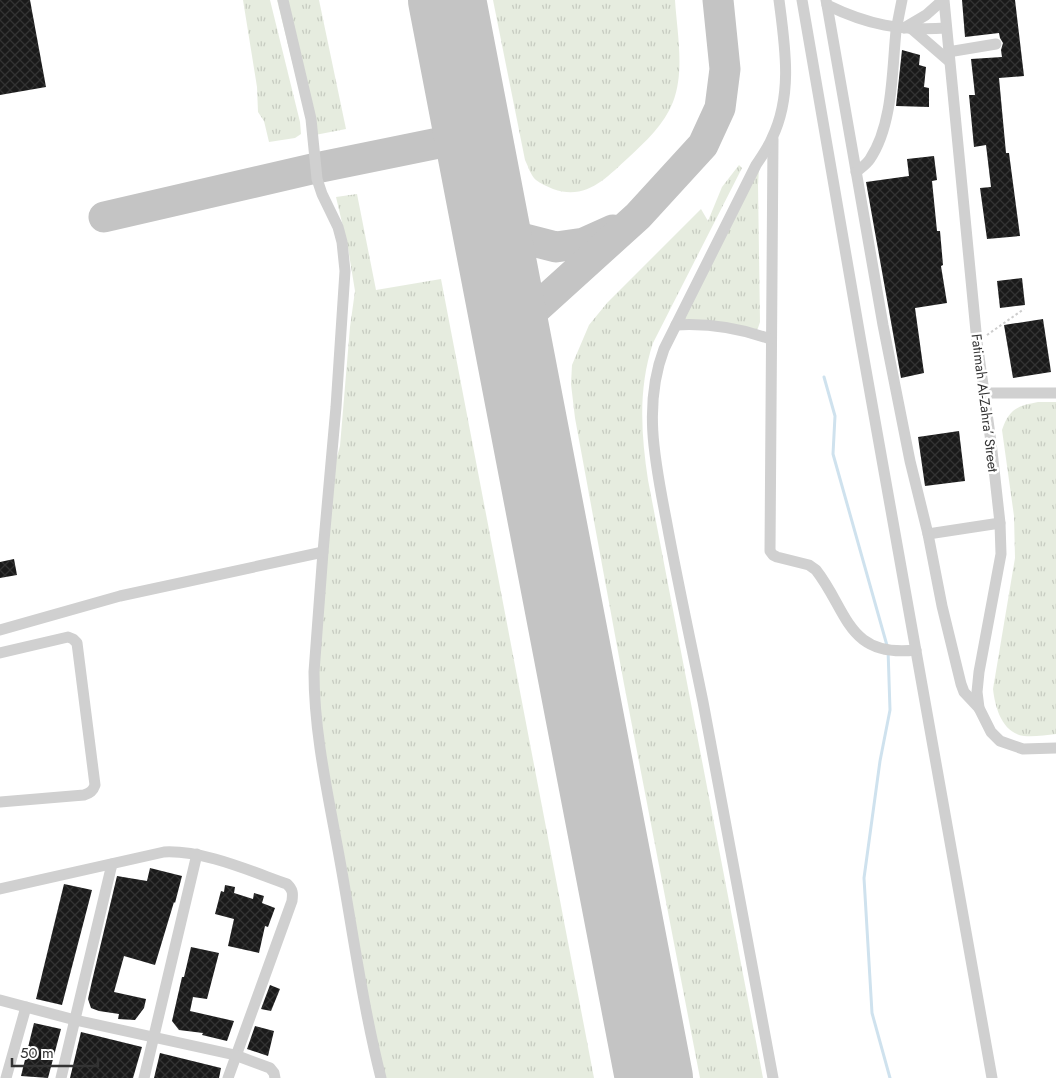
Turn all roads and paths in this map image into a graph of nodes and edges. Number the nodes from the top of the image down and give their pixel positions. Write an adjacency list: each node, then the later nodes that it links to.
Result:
1 (283, 0): 21 (street)
2 (779, 0): 11 (street)
3 (802, 0): 23 (street)
4 (902, 0): 7 (street)
5 (944, 0): 7 (street); 8 (street, Fatimah Al-Zahra’ Street)
6 (827, 2): 7 (street); 12 (street)
7 (904, 28): 8 (street); 10 (street); 12 (street)
8 (946, 28): 10 (street, Fatimah Al-Zahra’ Street)
9 (996, 44): 10 (street)
10 (949, 56): 16 (street, Fatimah Al-Zahra’ Street)
11 (772, 137): 14 (street); 15 (street)
12 (856, 172): 20 (street)
13 (1024, 309): 16 (path)
14 (676, 325): 15 (street); 42 (street)
15 (770, 339): 23 (street)
16 (977, 342): 17 (street, Fatimah Al-Zahra’ Street)
17 (985, 393): 18 (street); 19 (street, Fatimah Al-Zahra’ Street)
18 (1056, 393)
19 (1000, 523): 20 (street); 25 (street, Fatimah Al-Zahra’ Street)
20 (928, 534): 25 (street)
21 (323, 552): 22 (street); 41 (street)
22 (0, 630)
23 (916, 650): 43 (street)
24 (0, 653): 27 (street)
25 (979, 708): 26 (street, Fatimah Al-Zahra’ Street)
26 (1056, 748)
27 (0, 802)
28 (197, 854): 29 (street); 34 (street); 35 (street)
29 (112, 864): 30 (street); 33 (street)
30 (0, 889)
31 (0, 1000): 32 (street)
32 (26, 1007): 33 (street); 36 (street)
33 (75, 1020): 34 (street); 37 (street)
34 (154, 1037): 35 (street); 38 (street)
35 (235, 1055): 39 (street); 40 (street)
36 (6, 1078)
37 (60, 1078)
38 (144, 1078)
39 (228, 1078)
40 (275, 1078)
41 (381, 1078)
42 (773, 1078)
43 (992, 1078)

